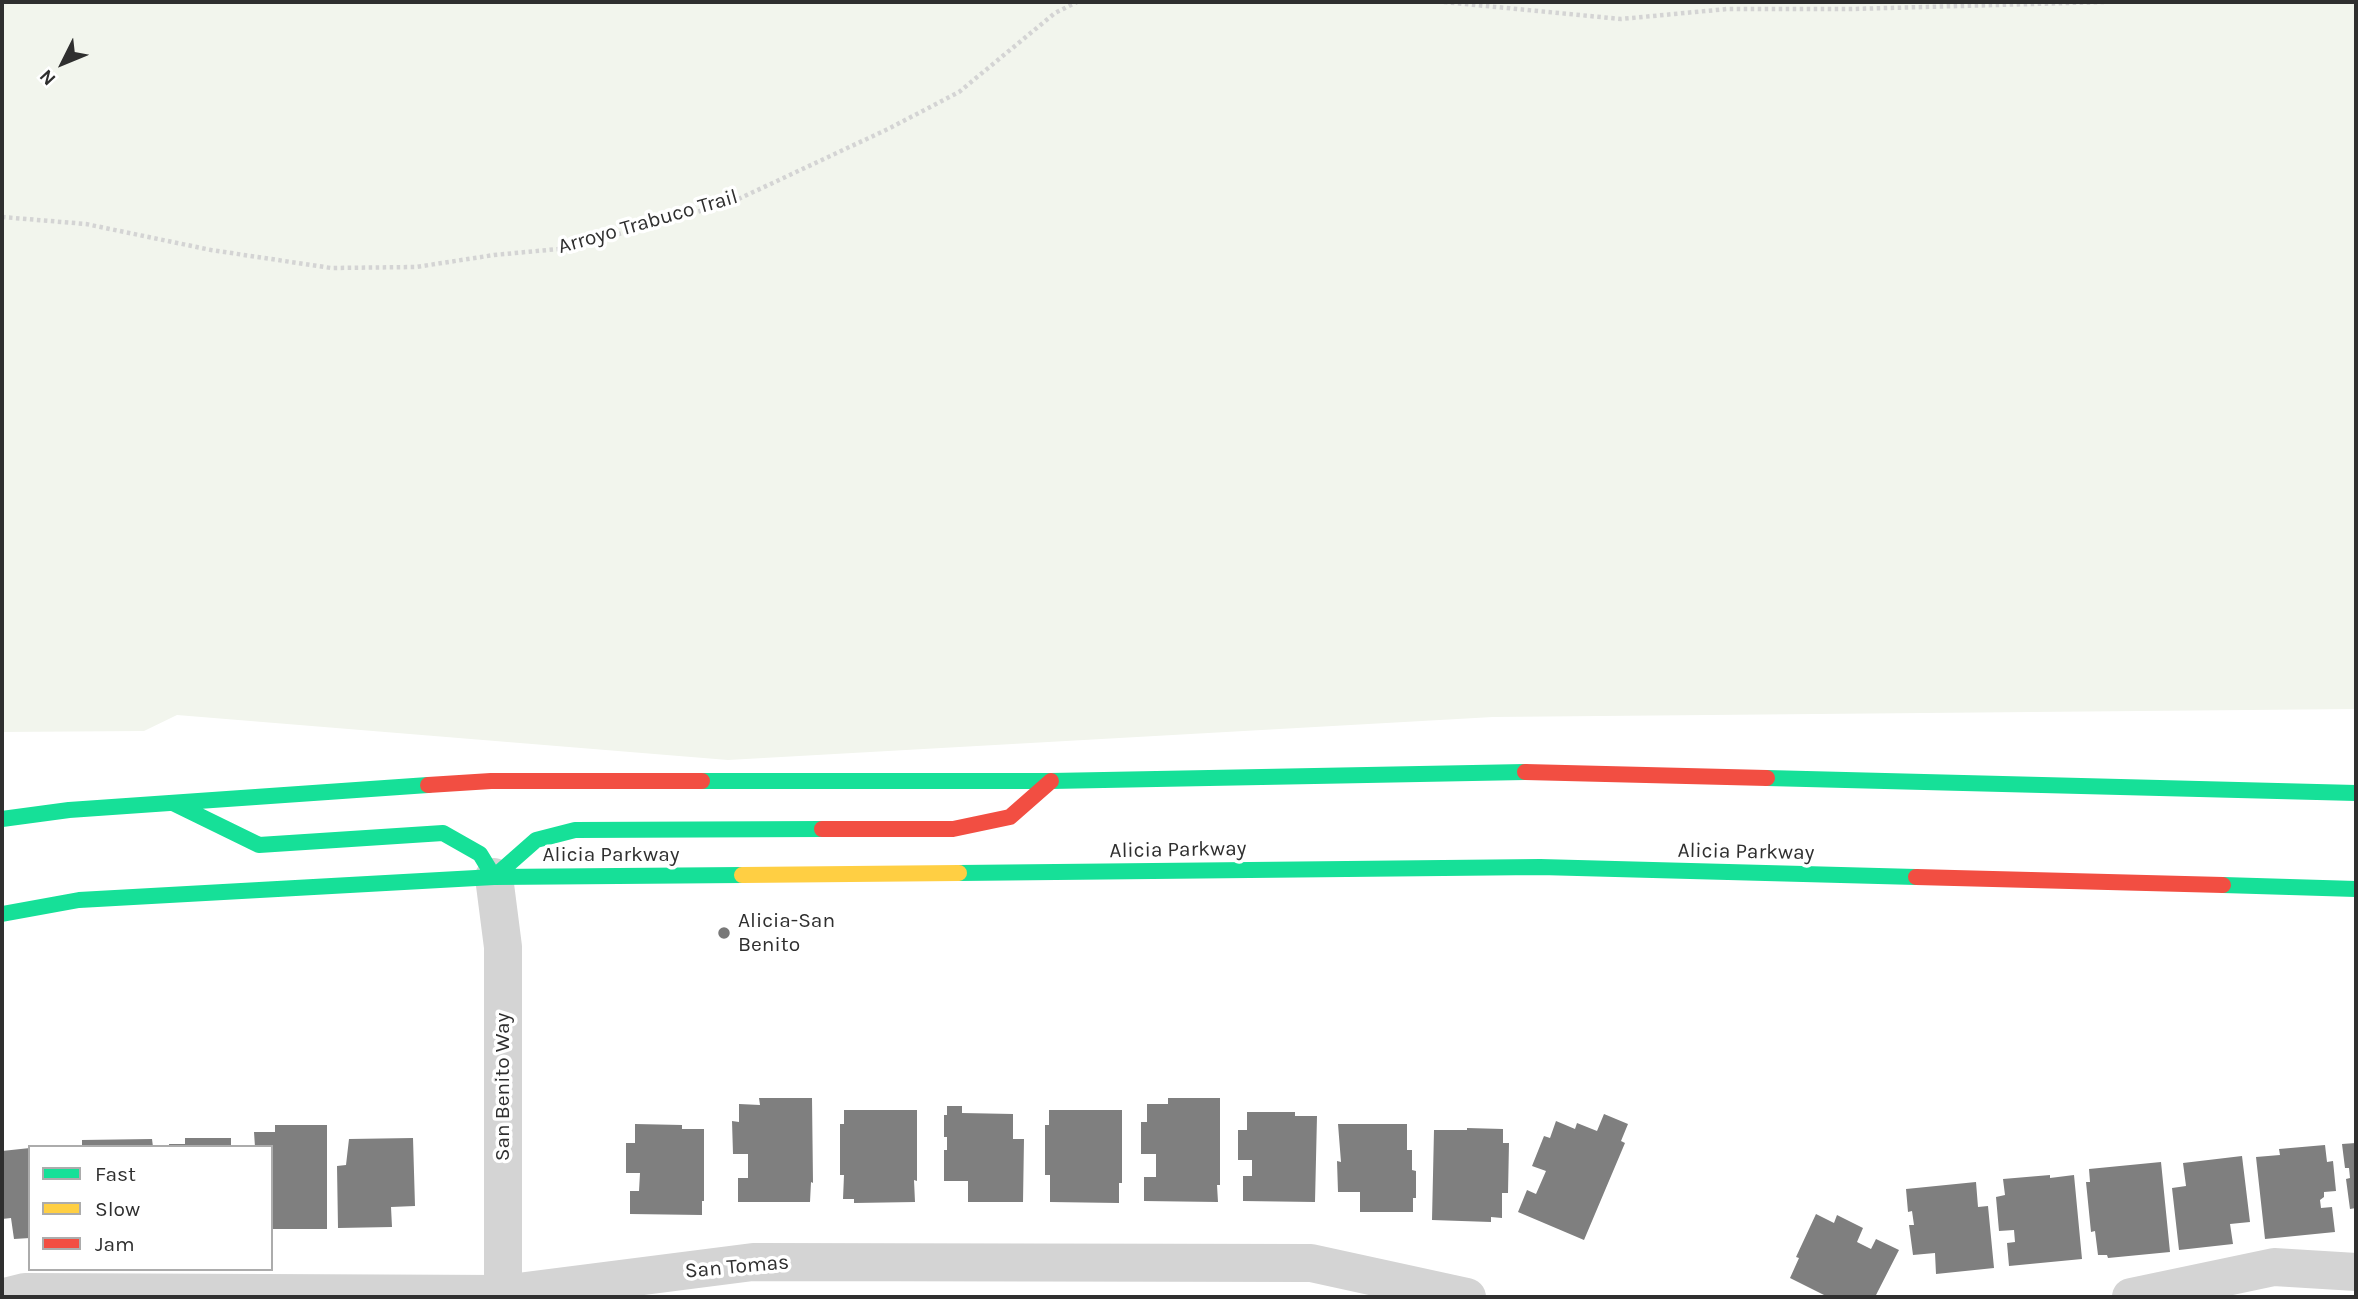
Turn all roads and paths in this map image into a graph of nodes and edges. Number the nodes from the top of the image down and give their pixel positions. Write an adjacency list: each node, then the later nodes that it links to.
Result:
1 (1077, 2): 4 (path, Arroyo Trabuco Trail)
2 (1444, 2): 3 (path)
3 (2104, 2)
4 (2, 217)
5 (1051, 781): 6 (main road); 7 (main road); 9 (main road)
6 (2356, 793)
7 (172, 803): 8 (main road); 9 (main road)
8 (2, 819)
9 (494, 877): 10 (main road, Alicia Parkway); 11 (main road, Alicia Parkway); 13 (street, San Benito Way)
10 (2356, 888)
11 (2, 914)
12 (2356, 1272): 16 (street)
13 (502, 1296): 14 (street, San Tomas); 15 (street, San Tomas)
14 (5, 1297)
15 (1467, 1297)
16 (2131, 1297)

